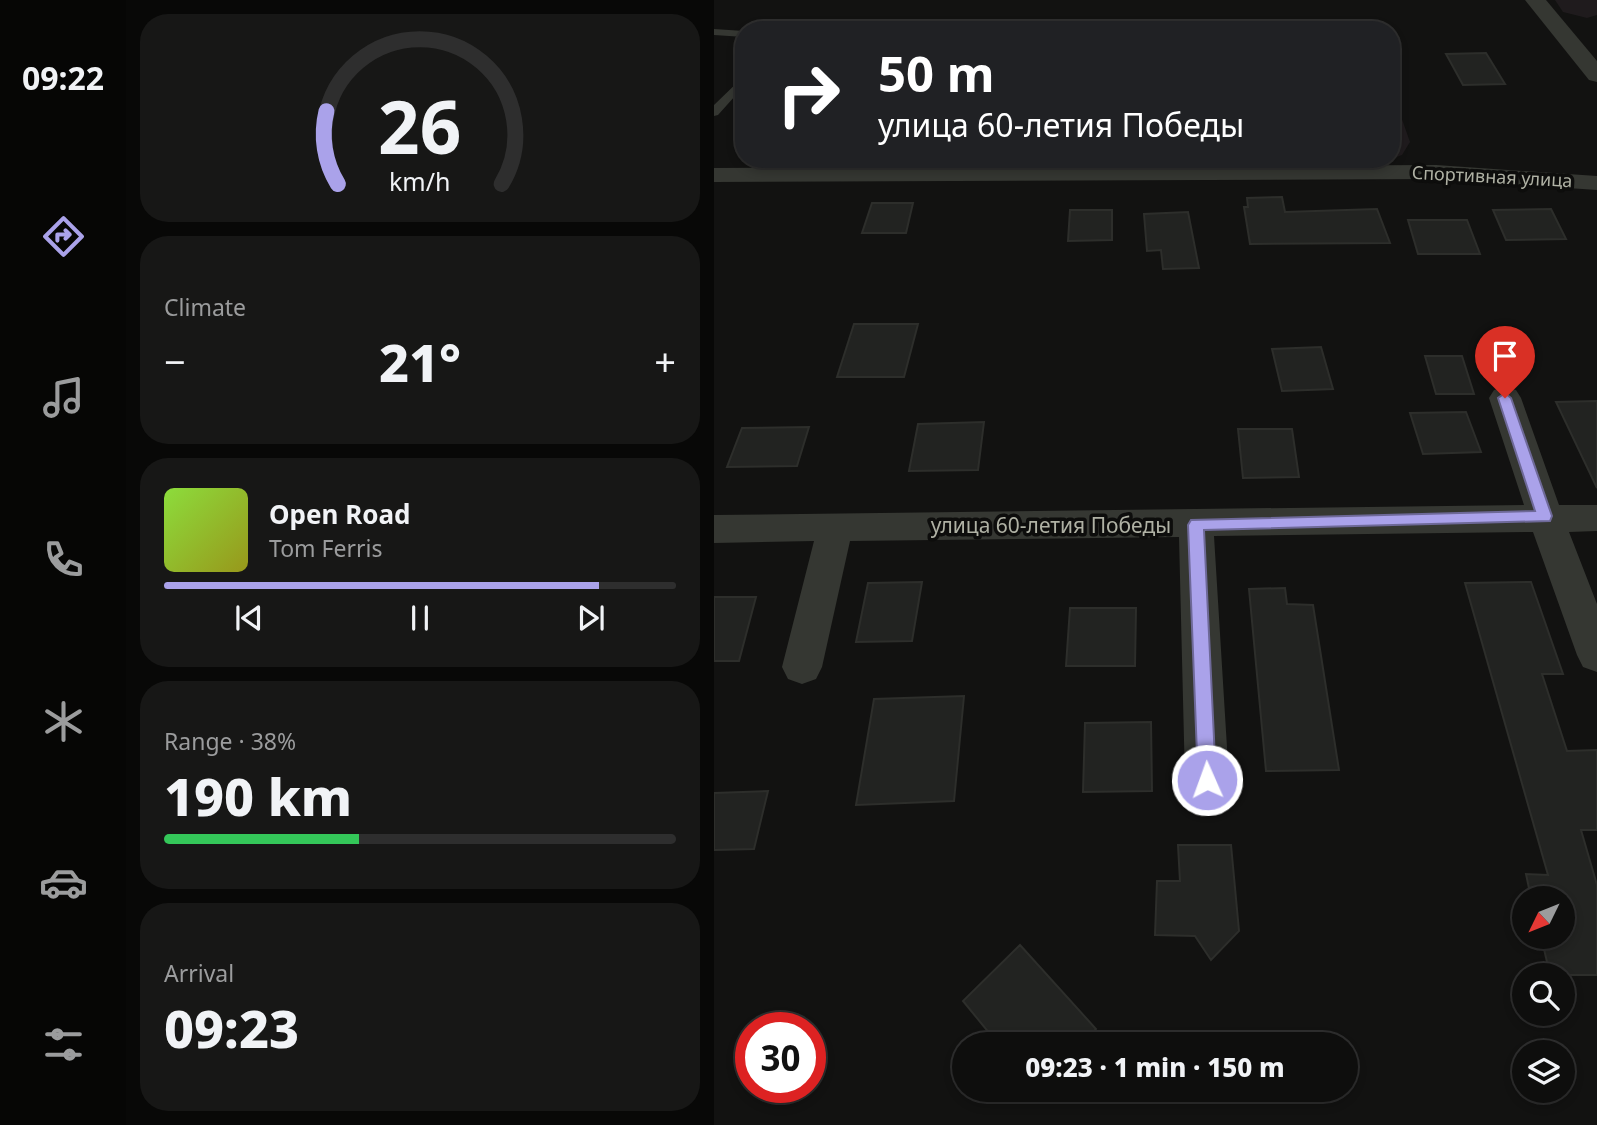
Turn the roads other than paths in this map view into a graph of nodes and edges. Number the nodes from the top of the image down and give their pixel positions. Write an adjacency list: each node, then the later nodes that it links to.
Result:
1 (1535, 0): 4 (street)
2 (714, 32): 3 (lane)
3 (735, 33)
4 (1597, 75)
5 (735, 89): 6 (lane)
6 (714, 112)
7 (885, 168): 9 (street, Спортивная улица)
8 (1101, 168): 10 (street, Спортивная улица)
9 (714, 175)
10 (1597, 183)
11 (1505, 398): 12 (street)
12 (1545, 516): 13 (street, улица 60-летия Победы); 14 (street, улица 60-летия Победы); 17 (street)
13 (1597, 518)
14 (1196, 525): 15 (street, улица 60-летия Победы); 19 (street)
15 (835, 527): 16 (street, улица 60-летия Победы); 18 (street)
16 (714, 529)
17 (1597, 655)
18 (802, 667)
19 (1207, 780)

